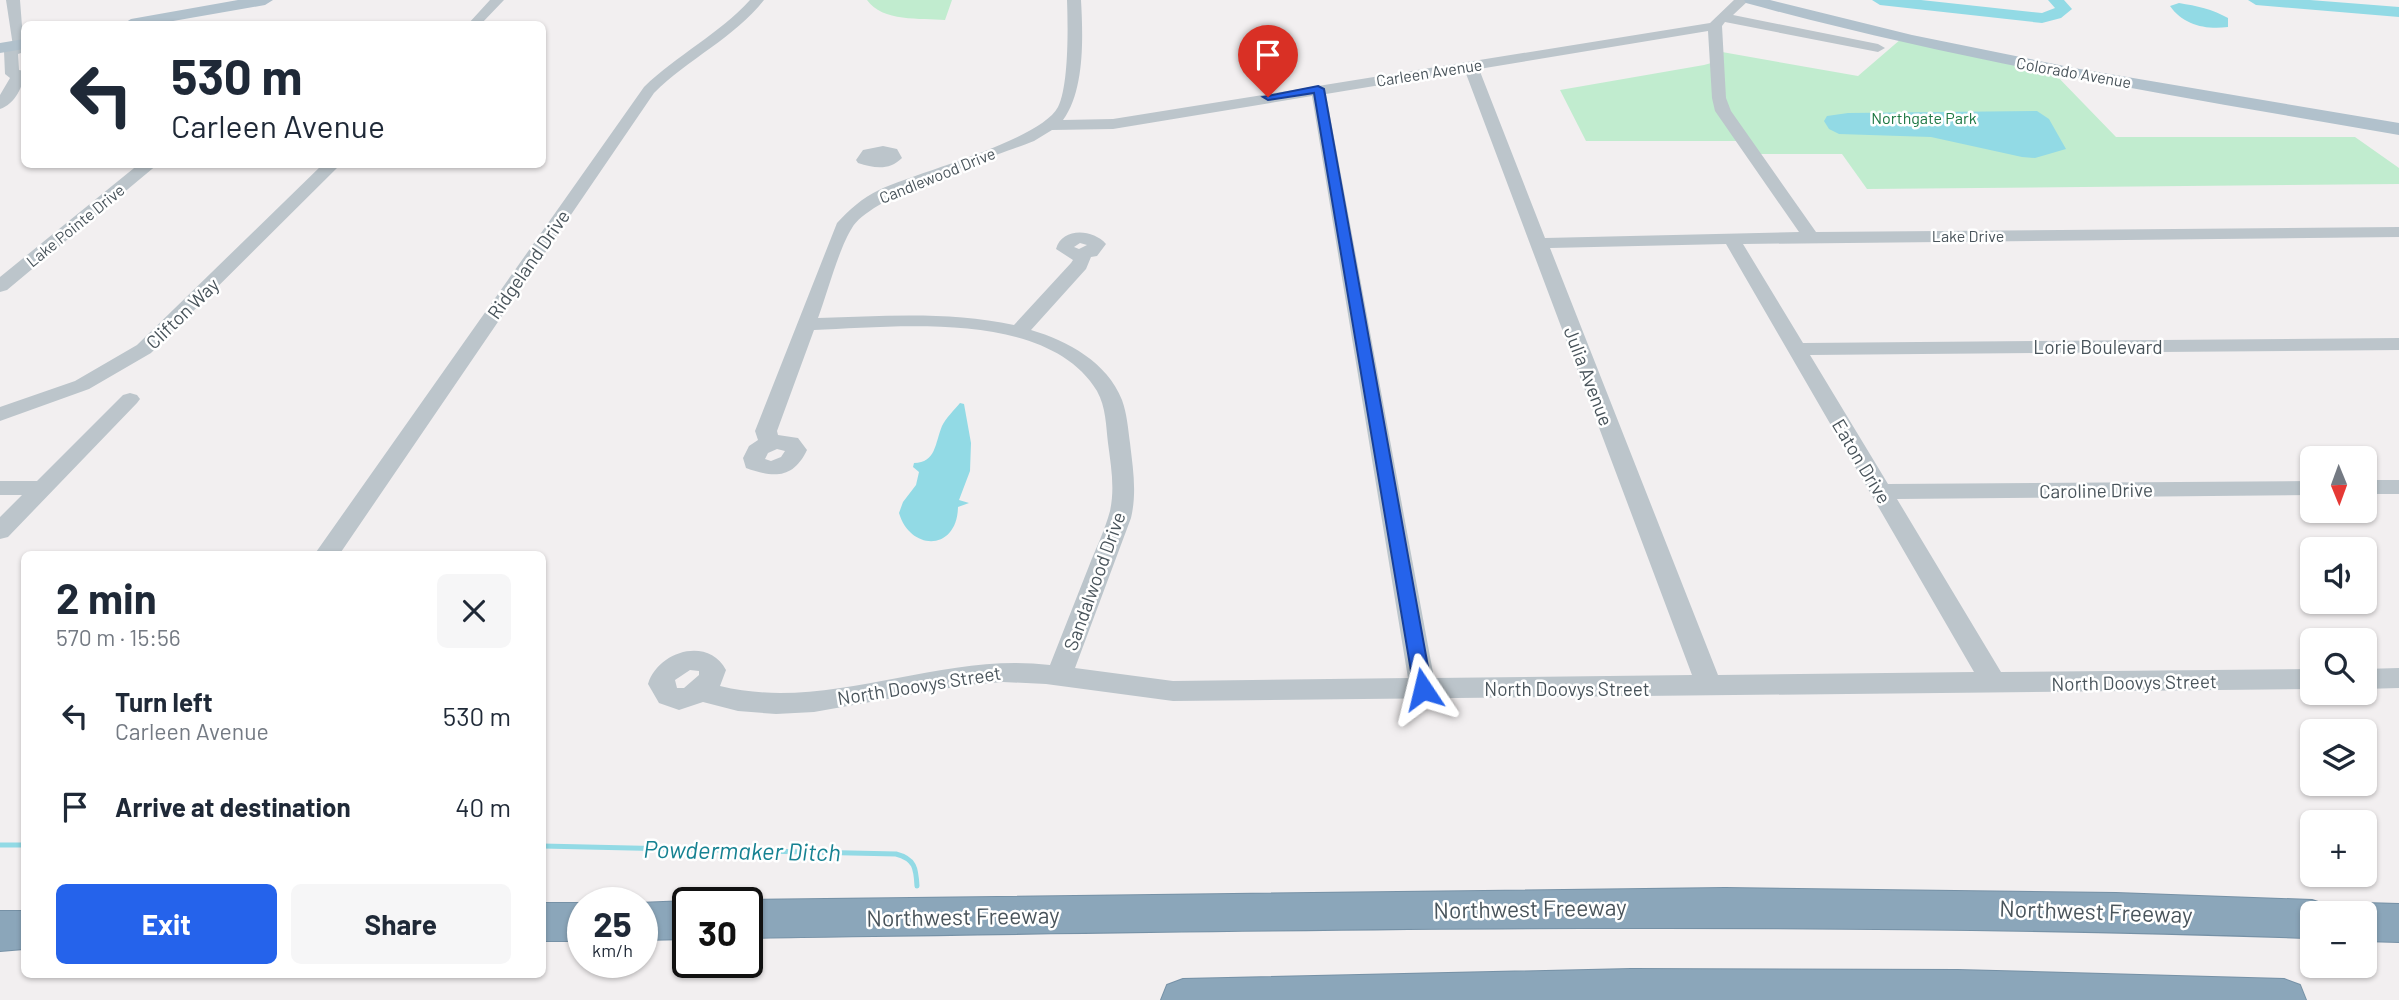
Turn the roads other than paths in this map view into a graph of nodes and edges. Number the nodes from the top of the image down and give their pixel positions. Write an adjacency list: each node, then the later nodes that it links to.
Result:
1 (13, 0): 13 (street)
2 (265, 0): 8 (main road)
3 (497, 0): 9 (street)
4 (757, 0): 49 (street, Ridgeland Drive)
5 (1074, 0): 23 (street)
6 (1742, 0): 10 (street)
7 (1752, 0): 11 (main road, Colorado Avenue)
8 (148, 21)
9 (477, 21)
10 (1719, 21): 12 (street); 18 (street, Carleen Avenue); 30 (street)
11 (1838, 22): 12 (street); 24 (main road, Colorado Avenue)
12 (1823, 37): 17 (street)
13 (21, 41)
14 (21, 46): 16 (main road)
15 (21, 46): 19 (street)
16 (0, 48)
17 (1878, 48)
18 (1470, 65): 21 (street, Carleen Avenue); 32 (street, Julia Avenue)
19 (21, 73)
20 (21, 75): 22 (street)
21 (1318, 89): 23 (street, Carleen Avenue); 56 (street)
22 (0, 104)
23 (1057, 119): 28 (street, Candlewood Drive)
24 (2399, 129)
25 (886, 163): 28 (street)
26 (145, 168): 34 (street, Lake Pointe Drive)
27 (329, 168): 40 (street, Clifton Way)
28 (914, 181): 35 (street, Candlewood Drive)
29 (2399, 232): 30 (street, Lake Drive)
30 (1811, 237): 31 (street, Lake Drive)
31 (1731, 239): 32 (street, Lake Drive); 38 (street, Eaton Drive)
32 (1538, 243): 55 (street, Julia Avenue)
33 (1083, 255): 36 (street)
34 (0, 286)
35 (806, 324): 36 (street, Sandalwood Drive); 41 (street, Candlewood Drive)
36 (1019, 331): 50 (street, Sandalwood Drive)
37 (2399, 344): 38 (street, Lorie Boulevard)
38 (1796, 349): 47 (street, Eaton Drive)
39 (130, 399): 45 (street)
40 (0, 414)
41 (770, 443)
42 (2377, 487): 43 (street)
43 (2399, 487)
44 (0, 488): 45 (street)
45 (42, 488): 48 (street)
46 (2300, 488): 47 (street, Caroline Drive)
47 (1881, 492): 54 (street, Eaton Drive)
48 (0, 531)
49 (329, 551)
50 (1059, 676): 56 (street, North Doovys Street); 57 (street, North Doovys Street)
51 (2399, 678): 52 (street)
52 (2377, 679)
53 (2300, 680): 54 (street, North Doovys Street)
54 (1994, 683): 55 (street, North Doovys Street)
55 (1710, 687): 56 (street, North Doovys Street)
56 (1423, 689)
57 (701, 691)
58 (763, 919): 59 (highway, Northwest Freeway)
59 (2300, 919)
60 (546, 922): 61 (highway)
61 (567, 922)
62 (2377, 922): 63 (highway)
63 (2399, 923)
64 (21, 930): 65 (highway)
65 (0, 931)
66 (1183, 1000): 67 (highway)
67 (2284, 1000)

